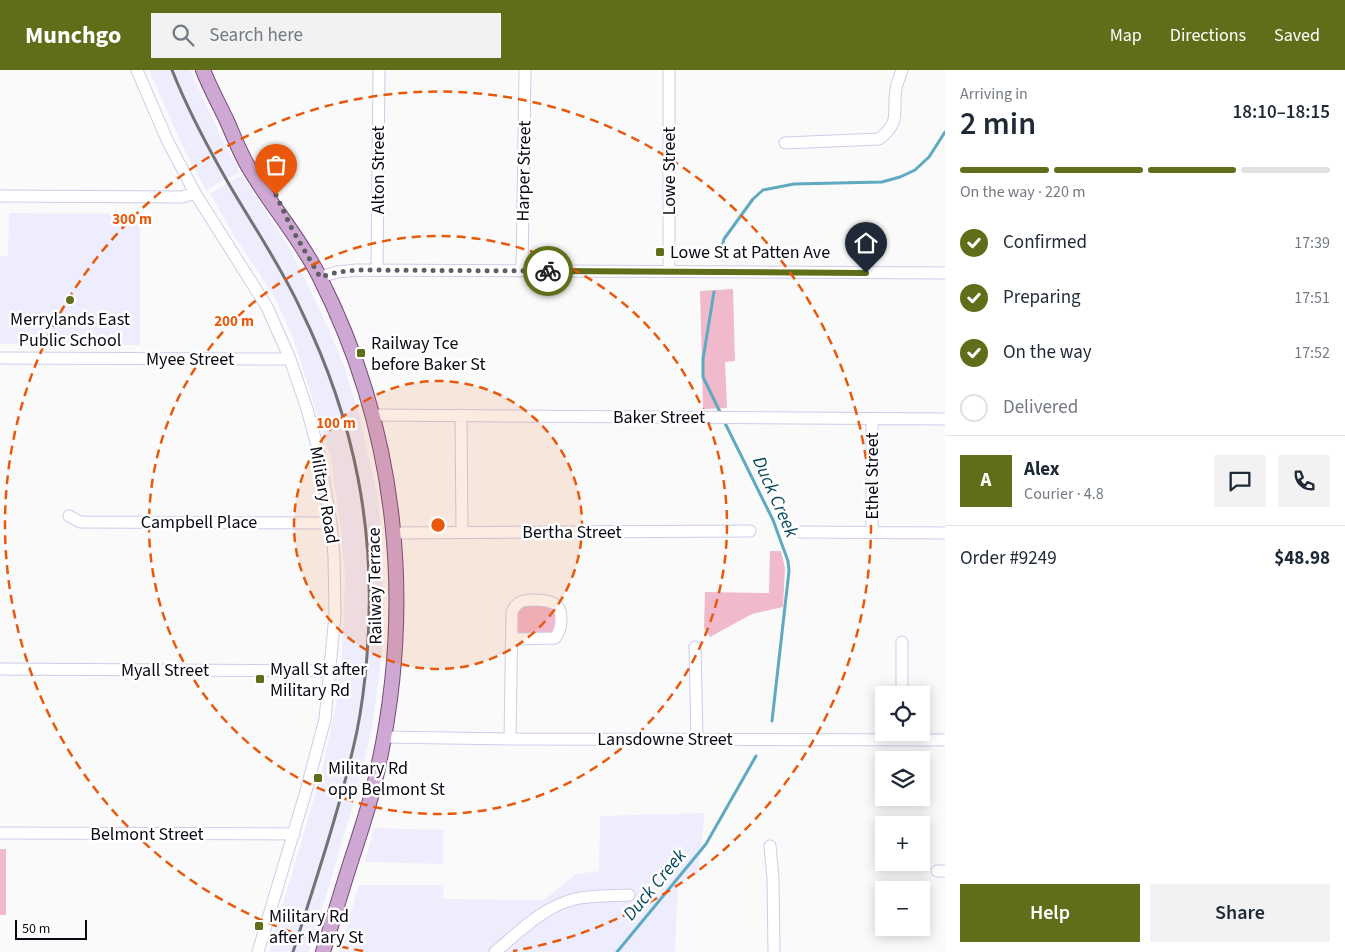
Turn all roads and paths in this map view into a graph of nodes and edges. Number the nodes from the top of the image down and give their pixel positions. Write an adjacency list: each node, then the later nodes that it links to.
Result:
1 (137, 70): 8 (street, Military Road)
2 (203, 70): 14 (main road, Railway Terrace)
3 (379, 70): 10 (street, Alton Street)
4 (526, 70): 11 (street, Harper Street)
5 (669, 70): 12 (street, Lowe Street)
6 (902, 70): 7 (street)
7 (785, 143)
8 (195, 193): 9 (street); 16 (street, Military Road)
9 (0, 196)
10 (378, 270): 11 (street); 14 (street)
11 (522, 271): 12 (street)
12 (669, 272): 13 (street)
13 (945, 273)
14 (320, 277): 18 (main road, Railway Terrace)
15 (0, 358): 16 (street, Myee Street)
16 (290, 359): 22 (street, Military Road)
17 (461, 415): 18 (street, Baker Street); 19 (street, Baker Street); 24 (street)
18 (374, 416): 27 (main road, Railway Terrace)
19 (872, 419): 20 (street, Baker Street); 26 (street, Ethel Street)
20 (945, 419)
21 (69, 516): 22 (street, Campbell Place)
22 (331, 523): 33 (street, Military Road)
23 (750, 531): 24 (street, Bertha Street)
24 (462, 532): 27 (street, Bertha Street)
25 (801, 532): 26 (street)
26 (872, 532): 28 (street)
27 (394, 533): 36 (main road, Railway Terrace)
28 (945, 533)
29 (513, 639): 29 (street); 39 (street)
30 (902, 642): 34 (street)
31 (695, 647): 37 (street)
32 (0, 669): 33 (street, Myall Street)
33 (331, 671): 42 (street, Military Road)
34 (902, 686)
35 (875, 736): 37 (street, Lansdowne Street)
36 (384, 737): 39 (street, Lansdowne Street); 46 (main road, Railway Terrace)
37 (697, 738): 39 (street, Lansdowne Street)
38 (930, 739): 40 (street, Lansdowne Street)
39 (510, 740)
40 (945, 740)
41 (0, 833): 42 (street, Belmont Street)
42 (294, 834): 45 (street, Military Road)
43 (770, 846): 48 (street)
44 (630, 895): 47 (street)
45 (258, 952)
46 (323, 952)
47 (496, 952)
48 (774, 952)

